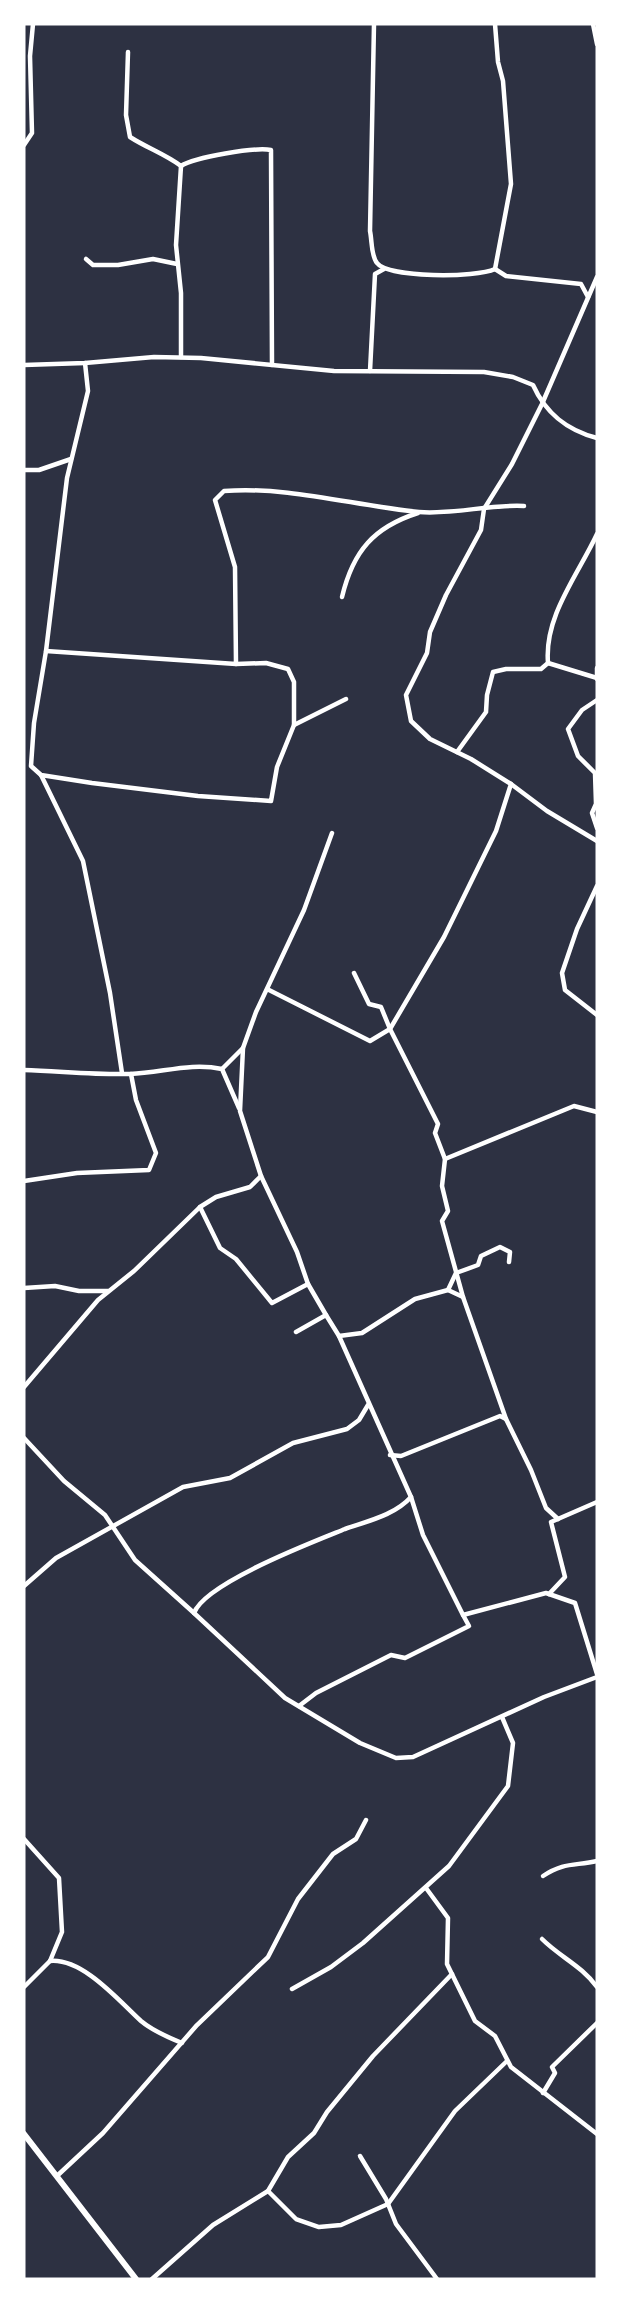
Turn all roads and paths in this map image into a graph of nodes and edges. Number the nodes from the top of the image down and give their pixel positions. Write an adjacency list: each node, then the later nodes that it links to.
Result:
1 (33, 24): 7 (street)
2 (374, 24): 10 (street)
3 (495, 24): 13 (street)
4 (593, 24): 5 (street)
5 (597, 44)
6 (128, 52): 8 (street)
7 (24, 145)
8 (181, 166): 11 (street); 20 (street)
9 (86, 259): 11 (street)
10 (375, 261): 12 (street); 14 (street)
11 (177, 264): 17 (street)
12 (384, 269): 13 (street); 14 (street)
13 (495, 269): 16 (street)
14 (375, 274): 21 (street)
15 (597, 277): 16 (street)
16 (588, 297): 22 (street)
17 (181, 357): 18 (street); 20 (street)
18 (85, 363): 19 (street); 24 (street)
19 (24, 365)
20 (273, 365): 21 (street)
21 (370, 371): 22 (street)
22 (542, 404): 23 (street); 27 (street)
23 (597, 438)
24 (71, 459): 25 (street); 32 (street)
25 (24, 470)
26 (524, 506): 27 (street)
27 (484, 509): 28 (street); 40 (street)
28 (421, 512): 31 (street); 34 (street)
29 (597, 534): 30 (street)
30 (595, 542): 33 (street)
31 (342, 597)
32 (46, 651): 34 (street); 41 (street)
33 (548, 663): 36 (street); 40 (street)
34 (236, 664): 39 (street)
35 (597, 668): 36 (street)
36 (597, 679)
37 (346, 699): 39 (street)
38 (597, 700): 43 (street)
39 (294, 725): 41 (street)
40 (456, 752): 42 (street)
41 (41, 775): 54 (street)
42 (511, 784): 45 (street); 50 (street)
43 (597, 828)
44 (332, 833): 48 (street)
45 (597, 841)
46 (597, 885): 49 (street)
47 (354, 973): 50 (street)
48 (269, 990): 50 (street); 51 (street)
49 (597, 1015)
50 (390, 1029): 58 (street)
51 (243, 1048): 52 (street); 56 (street)
52 (222, 1069): 55 (street); 56 (street)
53 (24, 1070): 54 (street)
54 (122, 1073): 55 (street)
55 (131, 1074): 60 (street)
56 (240, 1111): 59 (street)
57 (597, 1112): 58 (street)
58 (445, 1159): 63 (street)
59 (261, 1176): 61 (street); 64 (street)
60 (24, 1181)
61 (200, 1207): 64 (street); 67 (street)
62 (509, 1262): 63 (street)
63 (456, 1273): 66 (street); 68 (street)
64 (308, 1284): 69 (street)
65 (24, 1288): 67 (street)
66 (448, 1290): 68 (street); 71 (street)
67 (108, 1291): 72 (street)
68 (463, 1297): 74 (street)
69 (326, 1315): 70 (street); 71 (street)
70 (296, 1332)
71 (339, 1336): 73 (street)
72 (24, 1387)
73 (368, 1405): 76 (street); 80 (street)
74 (506, 1419): 76 (street); 79 (street)
75 (24, 1438): 80 (street)
76 (390, 1455): 77 (street)
77 (411, 1497): 83 (street); 84 (street)
78 (597, 1502): 79 (street)
79 (558, 1519): 82 (street)
80 (113, 1528): 81 (street); 83 (street)
81 (24, 1586)
82 (549, 1594): 84 (street); 85 (street)
83 (195, 1613): 86 (street)
84 (463, 1615): 86 (street)
85 (597, 1675): 87 (street)
86 (299, 1706): 87 (street)
87 (502, 1717): 92 (street)
88 (366, 1820): 100 (street)
89 (24, 1839): 94 (street)
90 (597, 1861): 91 (street)
91 (543, 1876)
92 (426, 1888): 95 (street); 98 (street)
93 (542, 1940): 97 (street)
94 (50, 1961): 96 (street); 100 (street)
95 (452, 1974): 101 (street); 107 (street)
96 (24, 1987)
97 (597, 1987)
98 (292, 1989)
99 (597, 2023): 102 (street)
100 (182, 2043): 106 (street)
101 (507, 2061): 102 (street); 108 (street)
102 (543, 2093): 104 (street)
103 (24, 2134): 106 (street)
104 (597, 2134)
105 (360, 2156): 108 (street)
106 (58, 2175): 109 (street)
107 (268, 2192): 108 (street); 110 (street)
108 (388, 2204): 111 (street)
109 (136, 2279)
110 (152, 2279)
111 (437, 2279)

